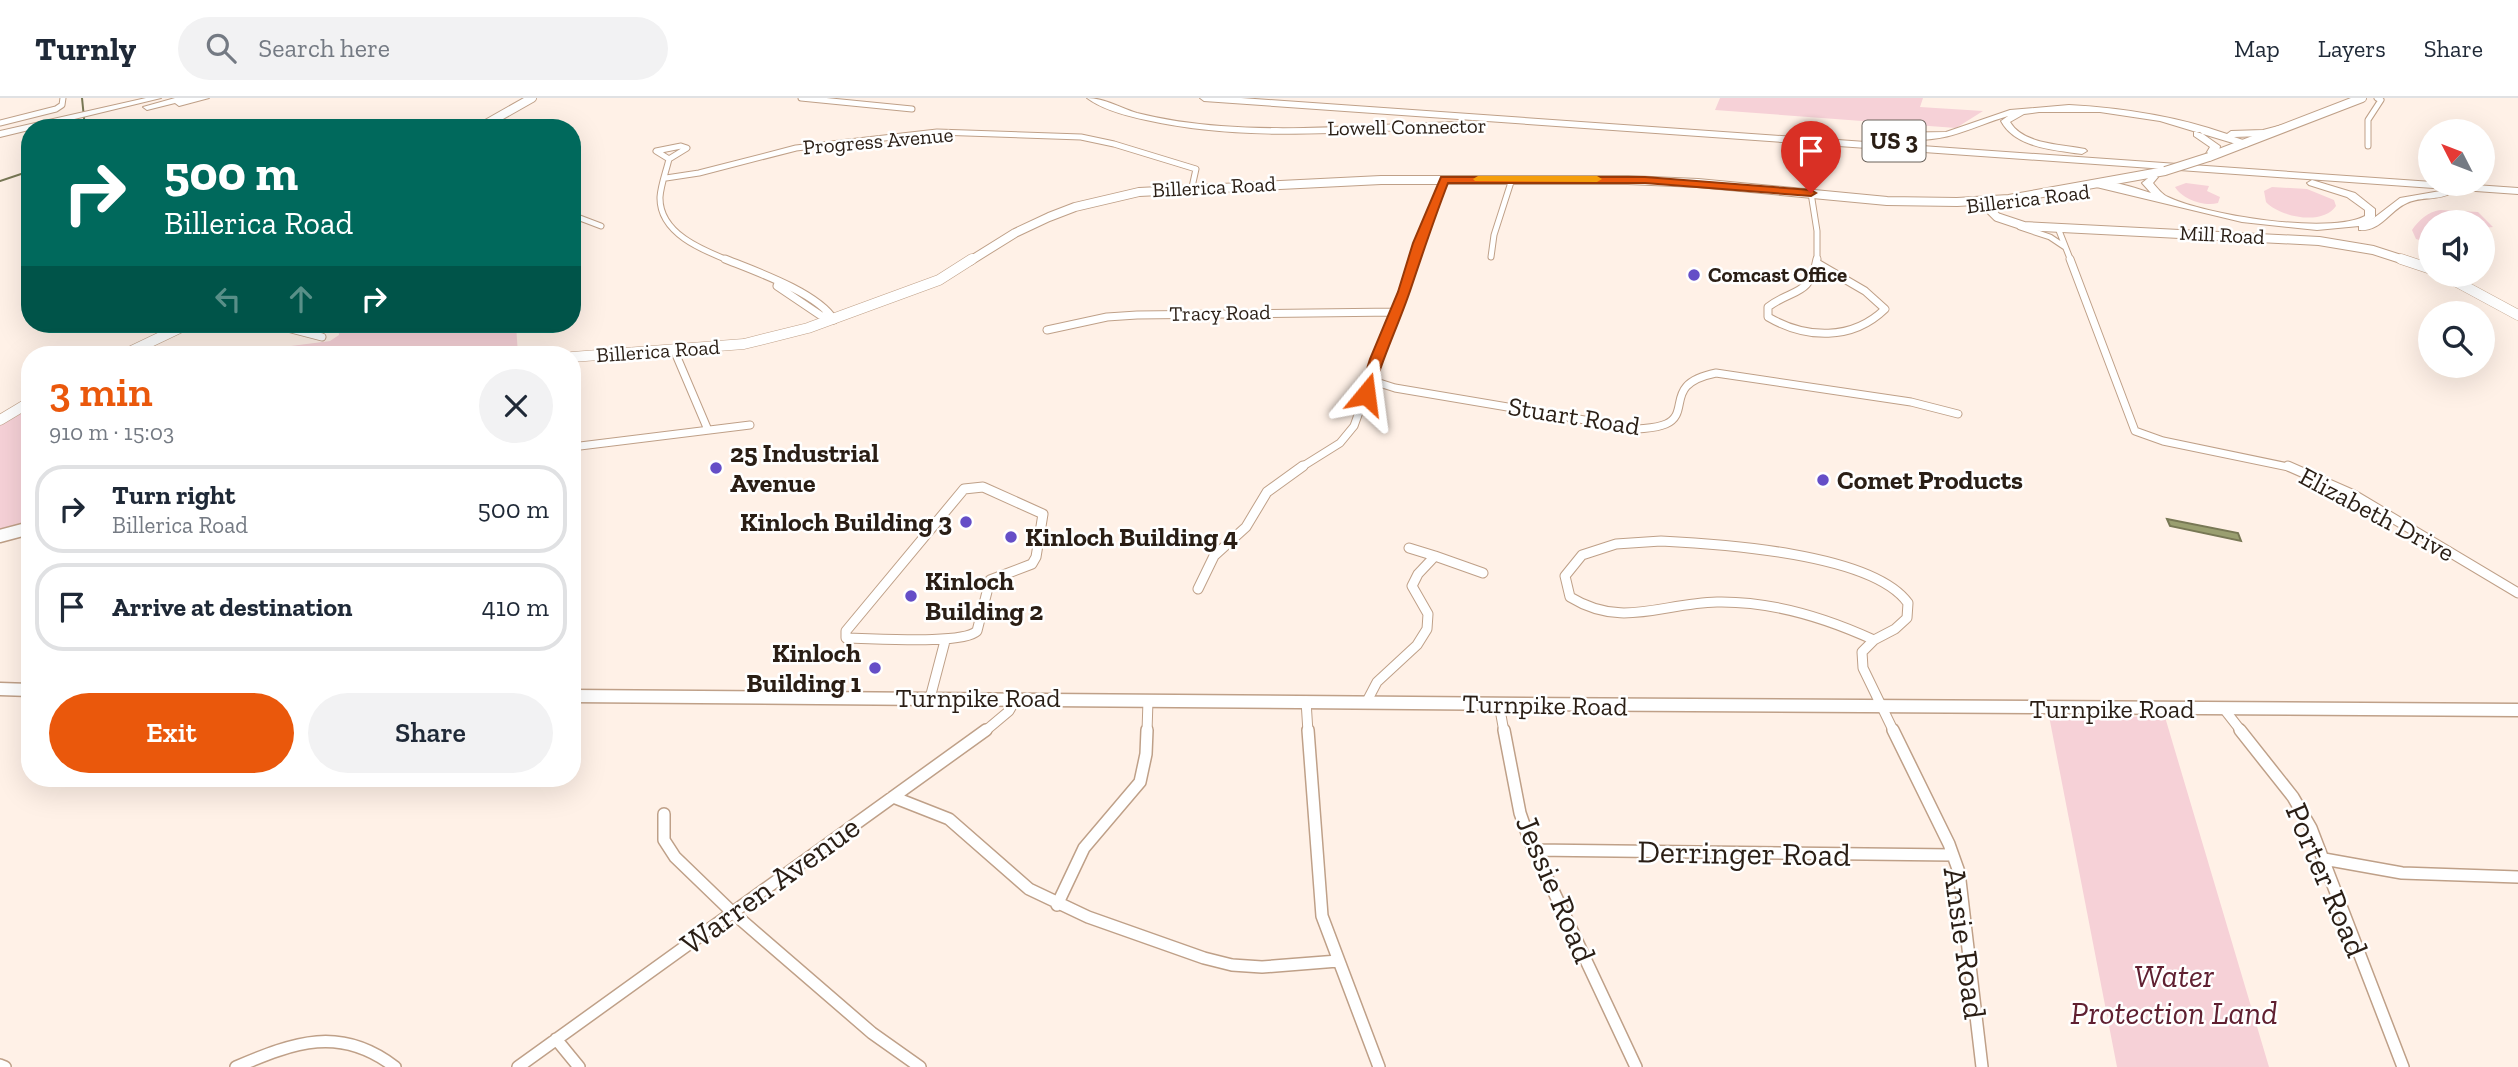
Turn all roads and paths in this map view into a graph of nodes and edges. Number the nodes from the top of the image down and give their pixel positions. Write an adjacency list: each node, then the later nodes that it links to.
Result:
1 (63, 98): 19 (street)
2 (156, 98): 16 (highway)
3 (199, 98): 13 (highway)
4 (205, 98): 13 (highway)
5 (532, 98): 18 (main road)
6 (801, 98): 15 (street)
7 (1091, 98): 22 (highway, Lowell Connector)
8 (1204, 98): 22 (highway, US 3)
9 (1280, 98): 14 (highway, US 3)
10 (1315, 98): 14 (highway)
11 (2377, 98): 27 (street)
12 (2357, 99): 20 (main road, Billerica Road)
13 (178, 100): 16 (highway); 16 (highway)
14 (1408, 107): 22 (highway, US 3)
15 (912, 109)
16 (95, 117): 17 (highway)
17 (89, 119)
18 (495, 119)
19 (0, 123)
20 (2290, 126): 21 (highway); 26 (main road, Billerica Road)
21 (2189, 129): 22 (highway); 26 (highway); 28 (highway); 30 (highway)
22 (1723, 132): 30 (highway, US 3); 31 (highway, US 3)
23 (21, 135): 25 (highway)
24 (21, 136): 25 (highway)
25 (0, 140)
26 (2246, 145): 28 (main road, Billerica Road)
27 (2368, 146)
28 (2209, 157): 32 (main road, Billerica Road, bridge)
29 (669, 159): 35 (street)
30 (2151, 159): 34 (highway, US 3)
31 (2199, 168): 45 (highway, US 3); 48 (highway)
32 (2165, 172): 33 (main road, Billerica Road); 38 (main road, Billerica Road)
33 (2153, 177): 38 (main road, Billerica Road); 48 (highway)
34 (2418, 177)
35 (666, 178): 42 (street, Progress Avenue); 61 (street)
36 (1512, 179): 37 (main road, Billerica Road); 43 (main road, Billerica Road); 55 (street)
37 (1444, 180): 42 (main road, Billerica Road); 59 (street)
38 (2120, 183): 41 (highway); 44 (main road, Billerica Road); 47 (highway); 48 (highway)
39 (2496, 183): 40 (highway)
40 (2518, 184)
41 (2093, 185): 49 (main road, Billerica Road)
42 (1192, 187): 61 (main road, Billerica Road)
43 (1811, 193): 46 (main road, Billerica Road); 56 (street)
44 (2081, 194): 47 (highway); 49 (main road, Billerica Road)
45 (2518, 194): 47 (highway)
46 (1887, 201): 49 (main road, Billerica Road)
47 (2160, 203)
48 (2175, 203)
49 (1988, 204): 51 (main road, Mill Road)
50 (581, 218): 52 (street)
51 (2009, 222): 53 (main road, Mill Road); 54 (street)
52 (601, 226)
53 (2058, 228): 54 (street, Elizabeth Drive); 57 (main road, Mill Road)
54 (2065, 247): 82 (street, Elizabeth Drive)
55 (1491, 257)
56 (1816, 263): 56 (street)
57 (2418, 265)
58 (2466, 287): 60 (main road)
59 (1395, 312): 62 (street, Tracy Road); 69 (street)
60 (2518, 315)
61 (834, 320): 67 (main road, Billerica Road)
62 (1047, 330)
63 (169, 333): 66 (main road)
64 (307, 333): 65 (street)
65 (322, 337)
66 (142, 346)
67 (674, 350): 68 (main road, Billerica Road); 74 (street)
68 (581, 356)
69 (1370, 380): 71 (street, Stuart Road); 81 (street)
70 (21, 407): 72 (main road)
71 (1958, 414)
72 (0, 420)
73 (750, 425): 74 (street)
74 (708, 430): 75 (street)
75 (581, 446)
76 (21, 530): 77 (main road)
77 (0, 536)
78 (1409, 548): 79 (street)
79 (1435, 556): 80 (street); 92 (street)
80 (1483, 573)
81 (1198, 589)
82 (2518, 593)
83 (1874, 640): 83 (street); 94 (street, Ansie Road)
84 (945, 641): 84 (street); 88 (street)
85 (0, 689): 86 (main road)
86 (21, 690)
87 (581, 696): 88 (main road, Turnpike Road)
88 (930, 698): 89 (main road, Turnpike Road)
89 (1016, 699): 90 (main road, Turnpike Road); 97 (street, Warren Avenue)
90 (1148, 700): 91 (main road, Turnpike Road); 103 (street)
91 (1306, 701): 92 (main road, Turnpike Road); 105 (street)
92 (1367, 701): 93 (main road, Turnpike Road)
93 (1499, 704): 94 (main road, Turnpike Road); 99 (street, Jessie Road)
94 (1882, 709): 95 (main road, Turnpike Road); 100 (street, Ansie Road)
95 (2224, 709): 96 (main road, Turnpike Road); 101 (street, Porter Road)
96 (2518, 710)
97 (892, 797): 103 (street); 104 (street, Warren Avenue)
98 (664, 814): 104 (street)
99 (1534, 850): 100 (street, Derringer Road); 115 (street, Jessie Road)
100 (1954, 855): 116 (street, Ansie Road)
101 (2323, 859): 102 (street); 117 (street, Porter Road)
102 (2518, 877)
103 (1057, 905): 105 (street)
104 (732, 912): 106 (street, Warren Avenue); 113 (street)
105 (1338, 961): 114 (street)
106 (556, 1039): 111 (street, Warren Avenue); 112 (street)
107 (0, 1065): 108 (street)
108 (5, 1067)
109 (236, 1067): 110 (street)
110 (395, 1067)
111 (518, 1067)
112 (579, 1067)
113 (919, 1067)
114 (1380, 1067)
115 (1636, 1067)
116 (1982, 1067)
117 (2403, 1067)

